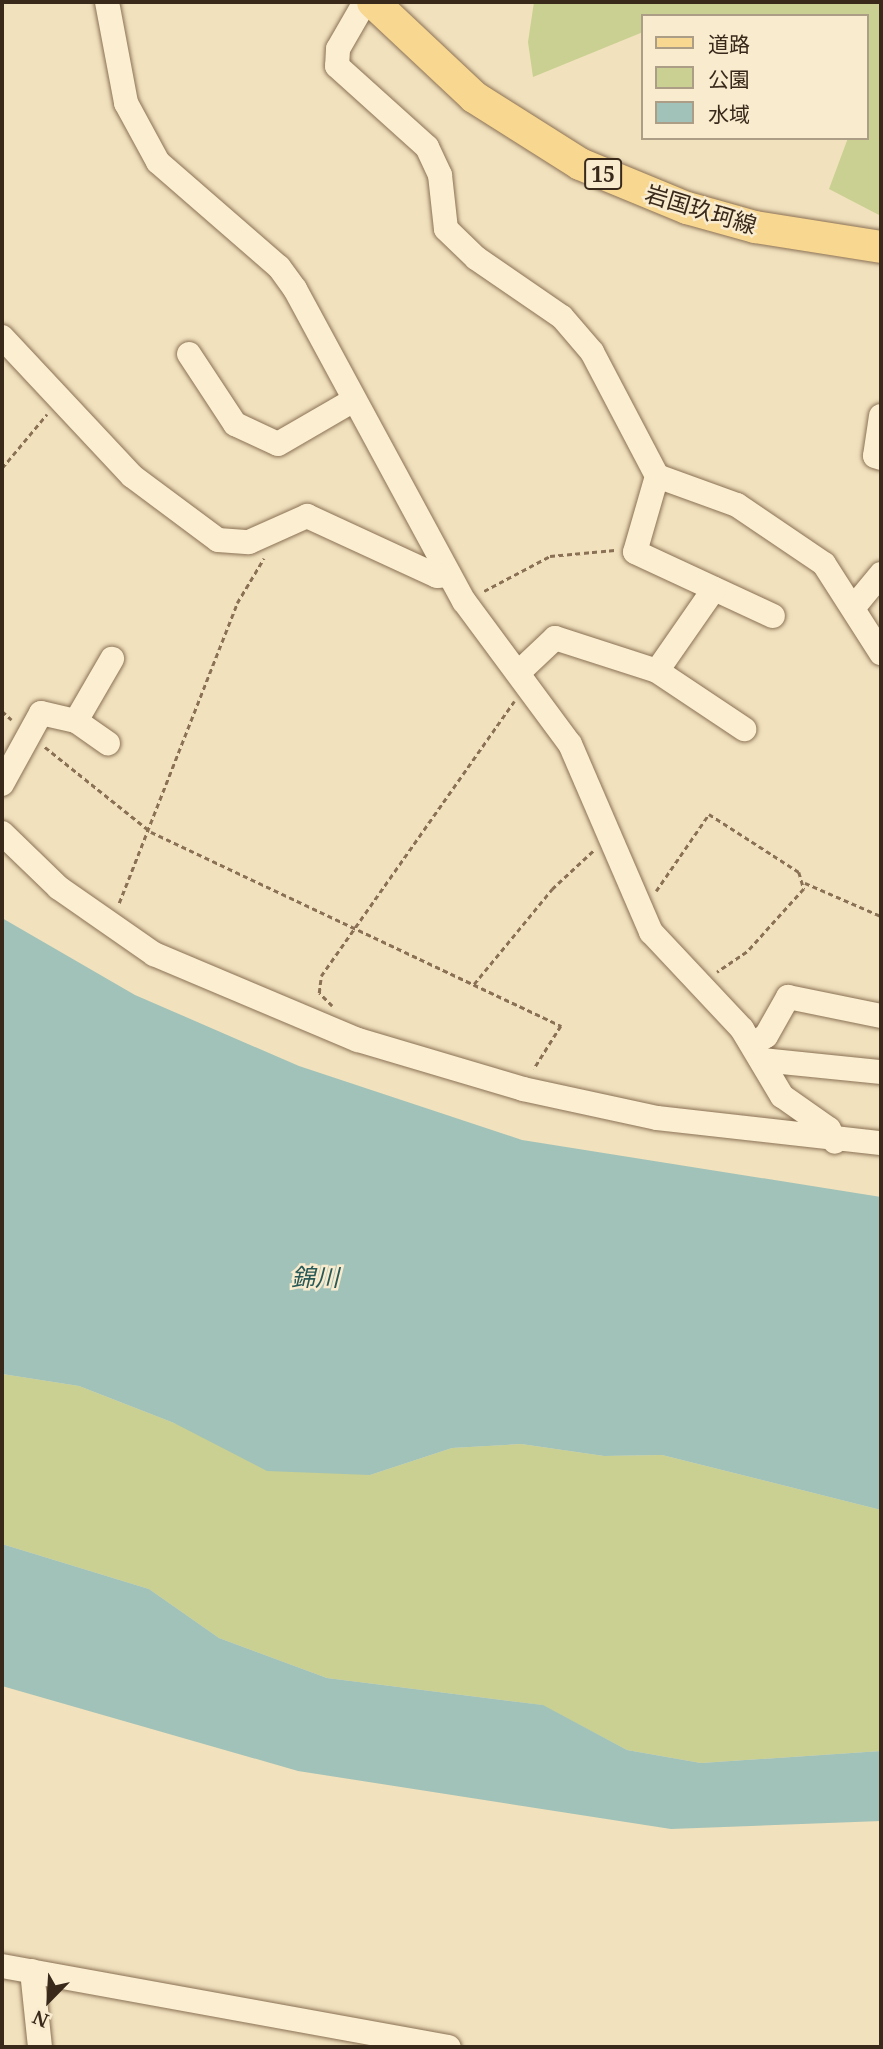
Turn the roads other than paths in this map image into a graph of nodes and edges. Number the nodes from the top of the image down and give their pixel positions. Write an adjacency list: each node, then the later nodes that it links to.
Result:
1 (107, 2): 7 (street)
2 (365, 2): 10 (street)
3 (373, 2): 4 (main road, 岩国玖珂線 / 15)
4 (881, 247)
5 (2, 337): 12 (street)
6 (189, 354): 7 (street)
7 (354, 400): 12 (street)
8 (881, 416): 9 (street)
9 (881, 458)
10 (657, 475): 13 (street); 14 (street)
11 (881, 574): 14 (street)
12 (449, 575): 19 (street)
13 (714, 589): 15 (street); 18 (street)
14 (853, 608): 16 (street)
15 (773, 616)
16 (881, 653)
17 (113, 659): 20 (street)
18 (657, 671): 19 (street); 21 (street)
19 (523, 679): 26 (street)
20 (76, 721): 22 (street); 23 (street)
21 (744, 729)
22 (108, 743)
23 (2, 785)
24 (2, 833): 28 (street)
25 (881, 1016): 26 (street)
26 (757, 1052): 27 (street); 28 (street)
27 (881, 1072)
28 (835, 1142): 29 (street)
29 (881, 1143)
30 (2, 1966): 31 (street)
31 (31, 1976): 32 (street); 33 (street); 34 (street)
32 (2, 1983)
33 (421, 2045): 35 (street)
34 (40, 2047)
35 (449, 2047)

